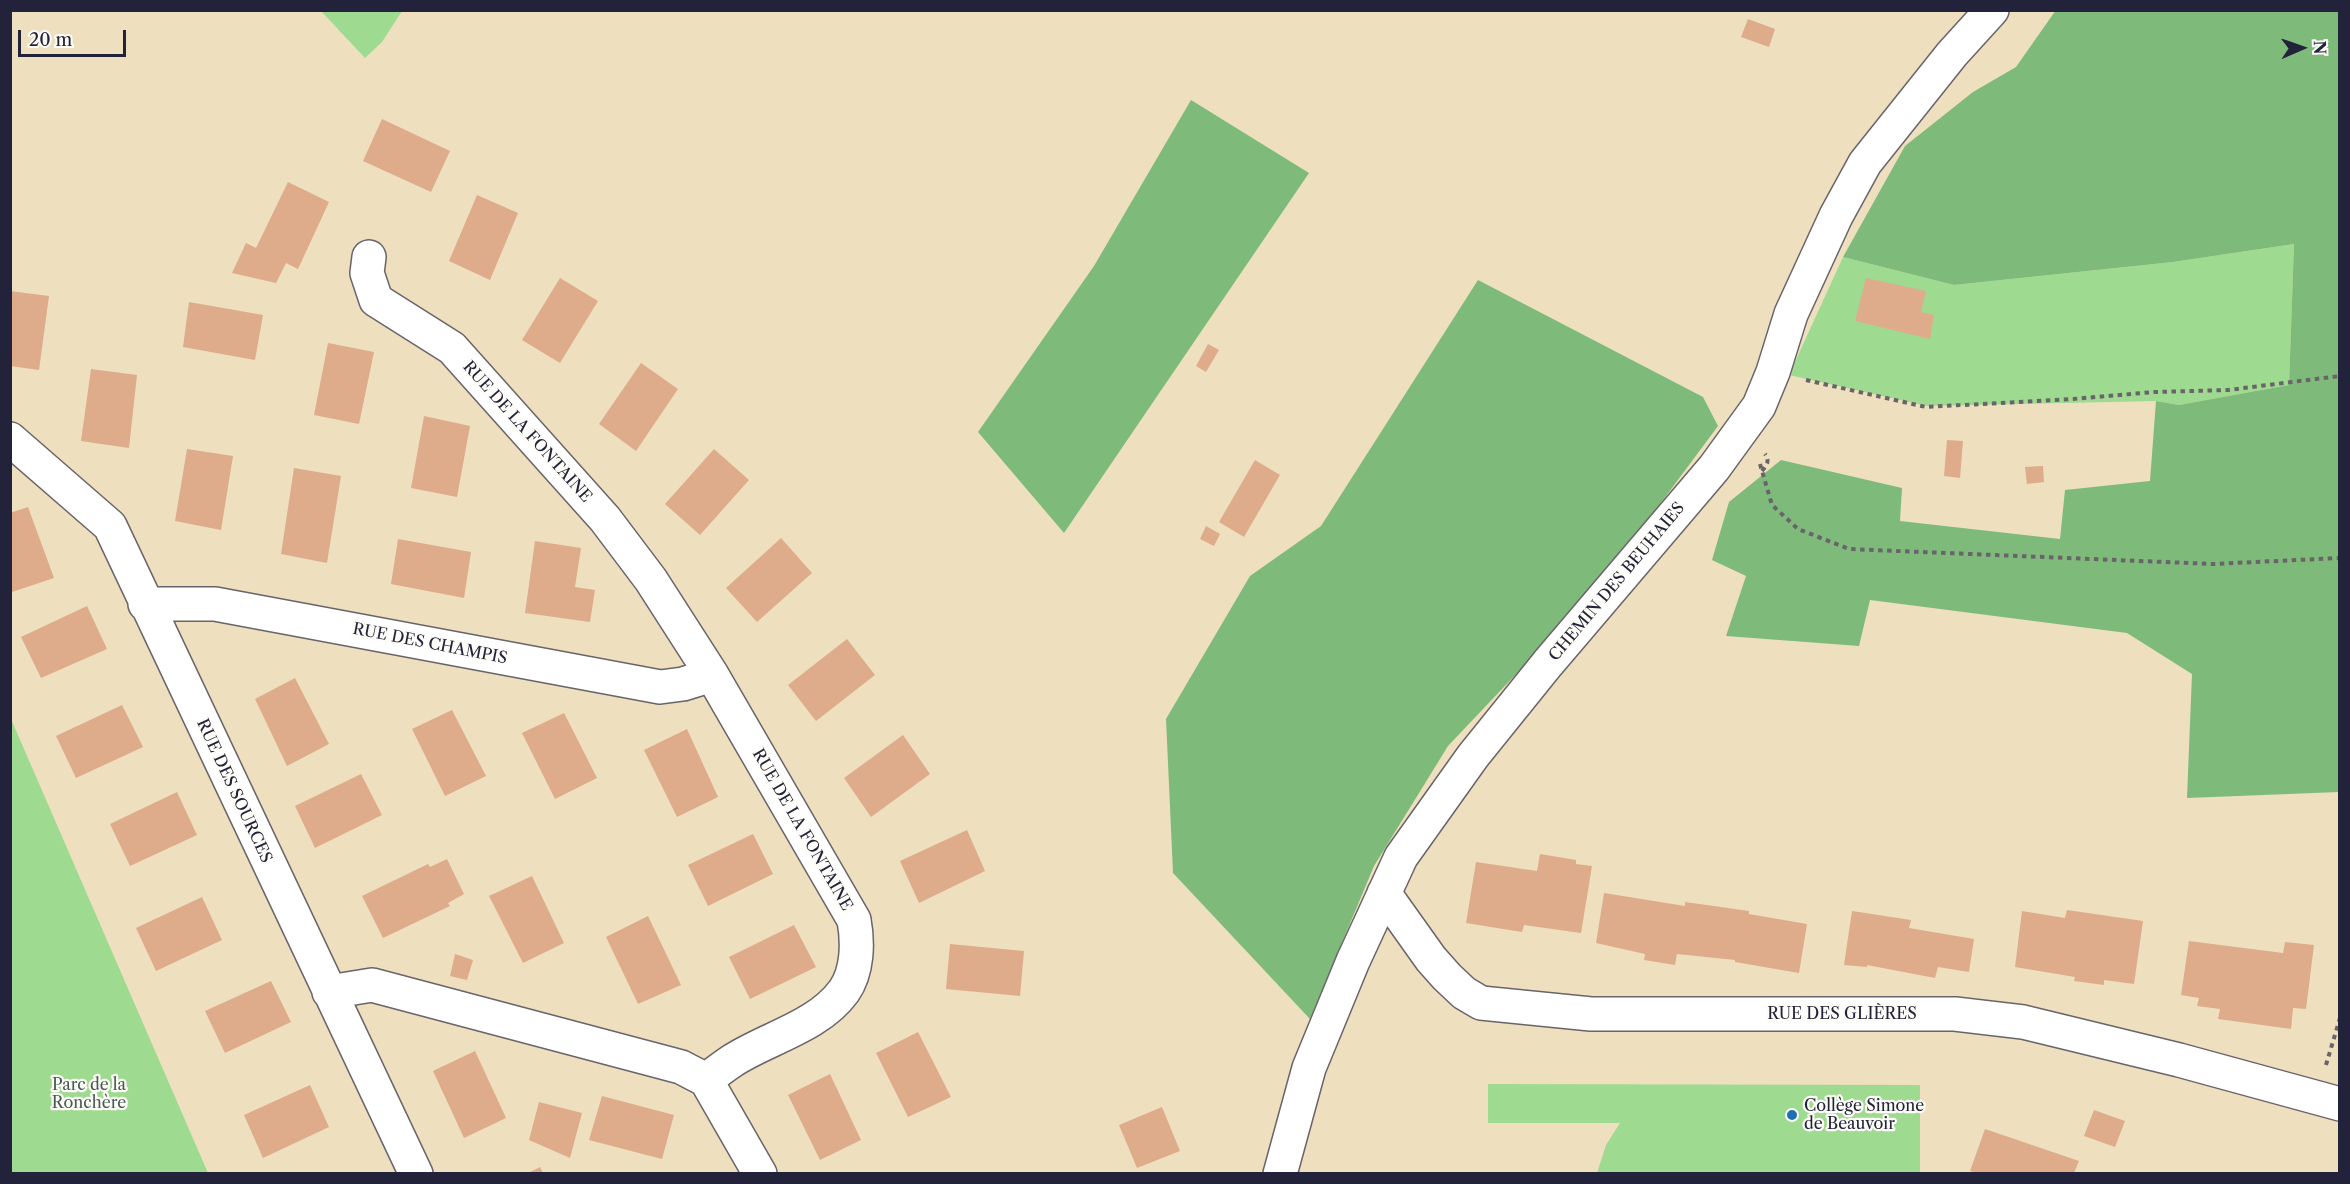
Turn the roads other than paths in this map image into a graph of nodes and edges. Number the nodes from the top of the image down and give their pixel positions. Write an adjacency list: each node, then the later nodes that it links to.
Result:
1 (1992, 10): 6 (street, CHEMIN DES BEUHAIES)
2 (369, 257): 5 (street, RUE DE LA FONTAINE)
3 (10, 439): 4 (street, RUE DES SOURCES)
4 (145, 604): 5 (street, RUE DES CHAMPIS); 7 (street, RUE DES SOURCES)
5 (712, 675): 8 (street, RUE DE LA FONTAINE)
6 (1384, 893): 9 (street, RUE DES GLIÈRES); 12 (street, CHEMIN DES BEUHAIES)
7 (329, 992): 8 (street); 10 (street, RUE DES SOURCES)
8 (706, 1080): 11 (street)
9 (2328, 1101)
10 (416, 1173)
11 (760, 1173)
12 (1280, 1173)

